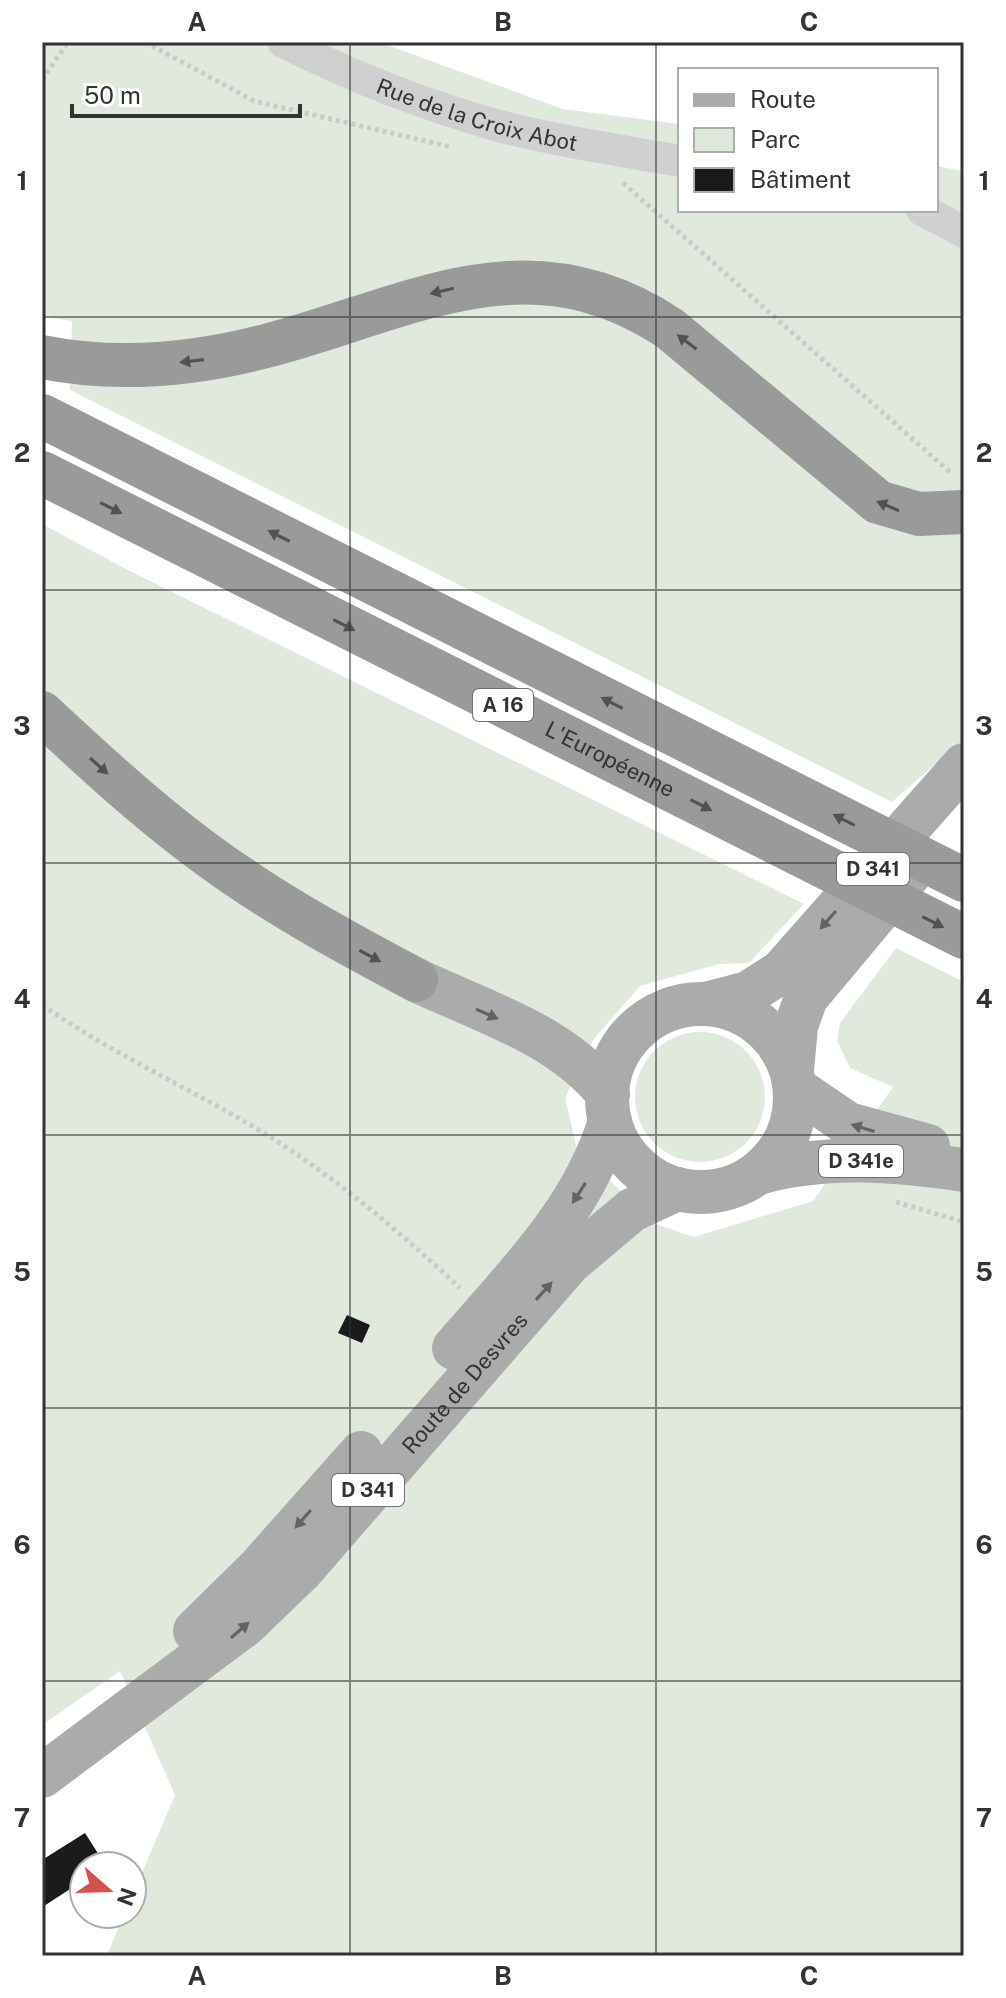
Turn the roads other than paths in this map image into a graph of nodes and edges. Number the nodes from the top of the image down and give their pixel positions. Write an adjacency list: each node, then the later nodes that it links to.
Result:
1 (283, 42): 2 (street, Rue de la Croix Abot)
2 (678, 161)
3 (926, 212): 4 (street)
4 (964, 232)
5 (42, 357): 8 (highway, one-way to 5)
6 (42, 416): 11 (highway, A 16, one-way to 6)
7 (42, 473): 12 (highway, L'Européenne / A 16, one-way to 12)
8 (964, 512)
9 (42, 713): 14 (highway, one-way to 14)
10 (961, 784): 13 (main road, D 341)
11 (964, 880)
12 (964, 937)
13 (806, 969): 15 (main road, D 341); 16 (main road, D 341)
14 (416, 980): 17 (main road, one-way to 17)
15 (706, 1004): 16 (main road); 17 (main road)
16 (793, 1079): 18 (main road, D 341e, one-way to 16); 20 (main road)
17 (609, 1108): 21 (main road); 22 (main road, Route de Desvres / D 341, one-way to 22)
18 (964, 1160)
19 (964, 1170): 20 (main road, D 341e)
20 (758, 1173): 21 (main road)
21 (677, 1189): 23 (main road, Route de Desvres / D 341, one-way to 21)
22 (42, 1751)
23 (42, 1776)

